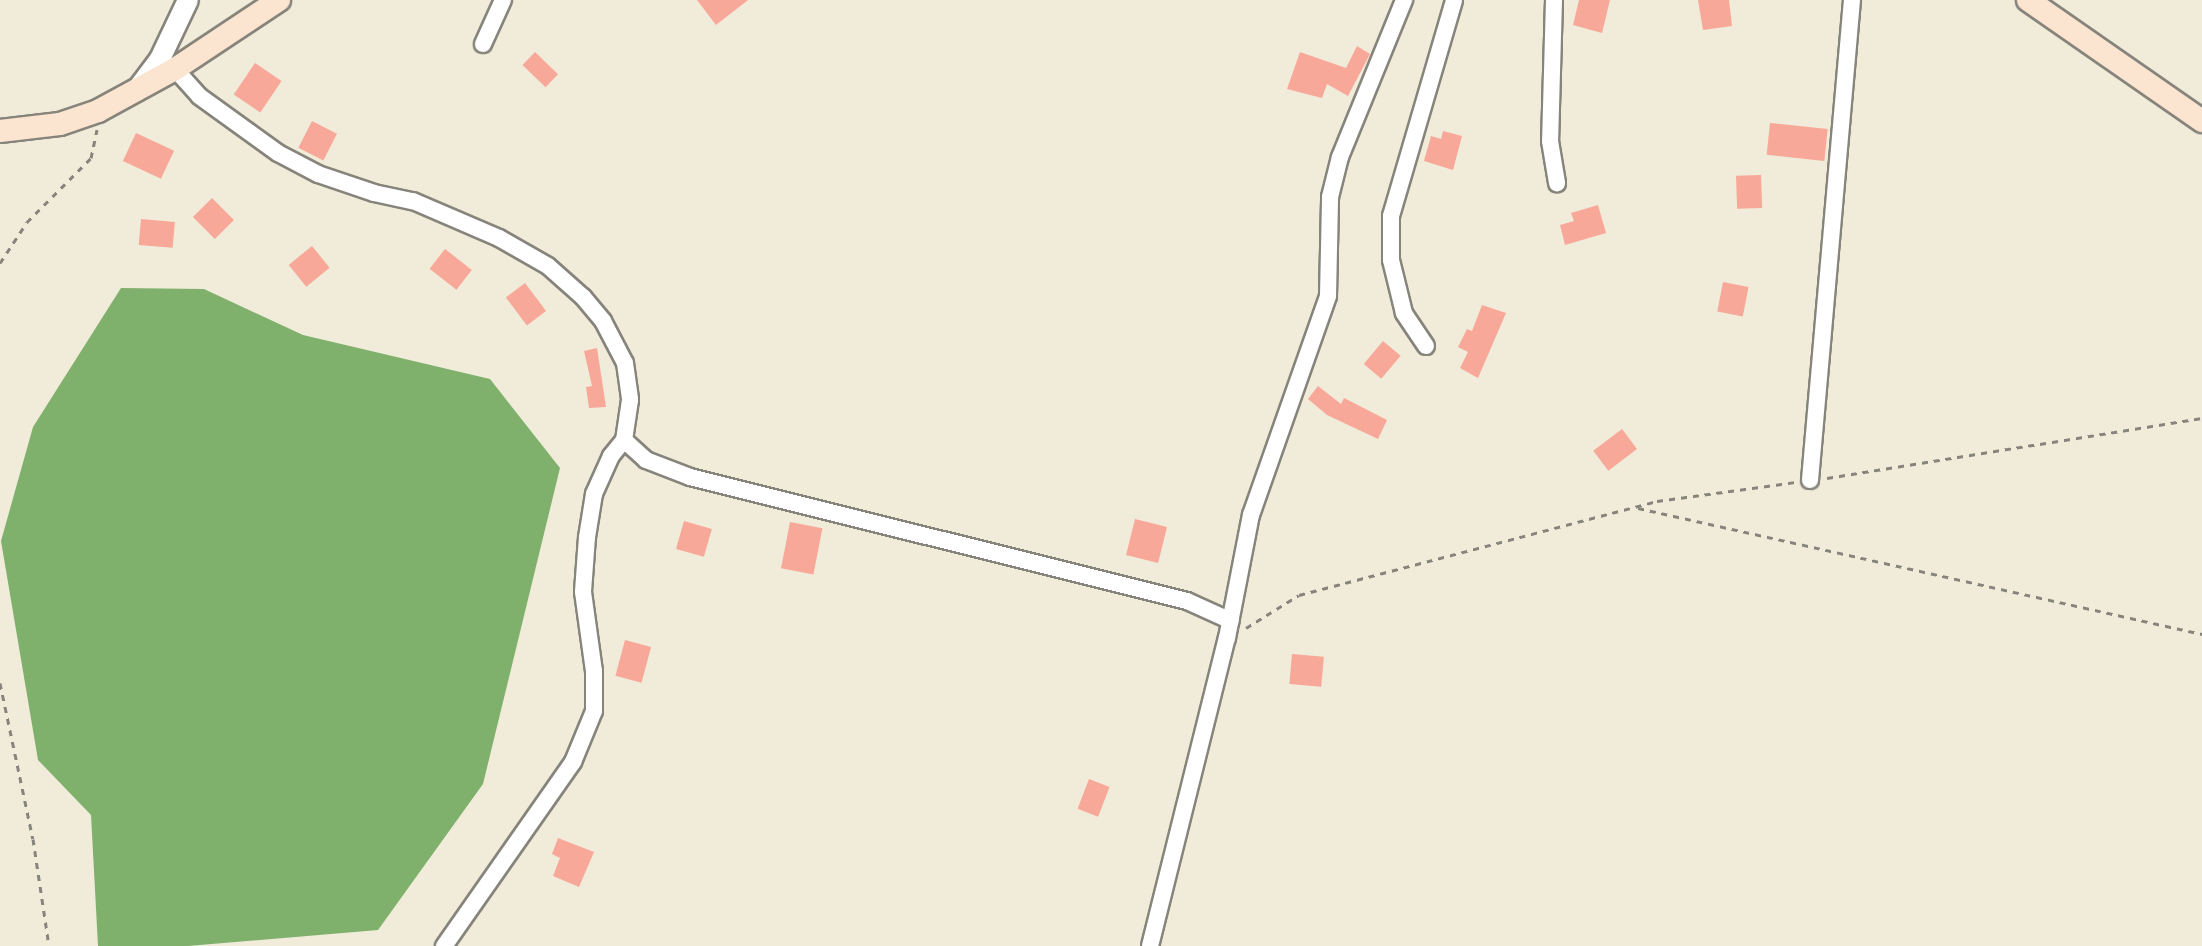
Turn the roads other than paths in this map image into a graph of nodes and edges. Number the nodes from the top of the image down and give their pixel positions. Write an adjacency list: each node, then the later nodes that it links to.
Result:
1 (188, 0): 11 (street)
2 (279, 0): 10 (main road)
3 (503, 0): 9 (street)
4 (1404, 0): 18 (street)
5 (1454, 0): 15 (street)
6 (1554, 0): 14 (street)
7 (1852, 0): 17 (street)
8 (2028, 0): 12 (main road)
9 (483, 44)
10 (175, 69): 11 (main road); 16 (street)
11 (133, 94): 13 (main road)
12 (2202, 121)
13 (0, 131)
14 (1557, 183)
15 (1426, 346)
16 (624, 440): 18 (street); 19 (street)
17 (1810, 480)
18 (1229, 630): 20 (street)
19 (444, 946)
20 (1150, 946)

